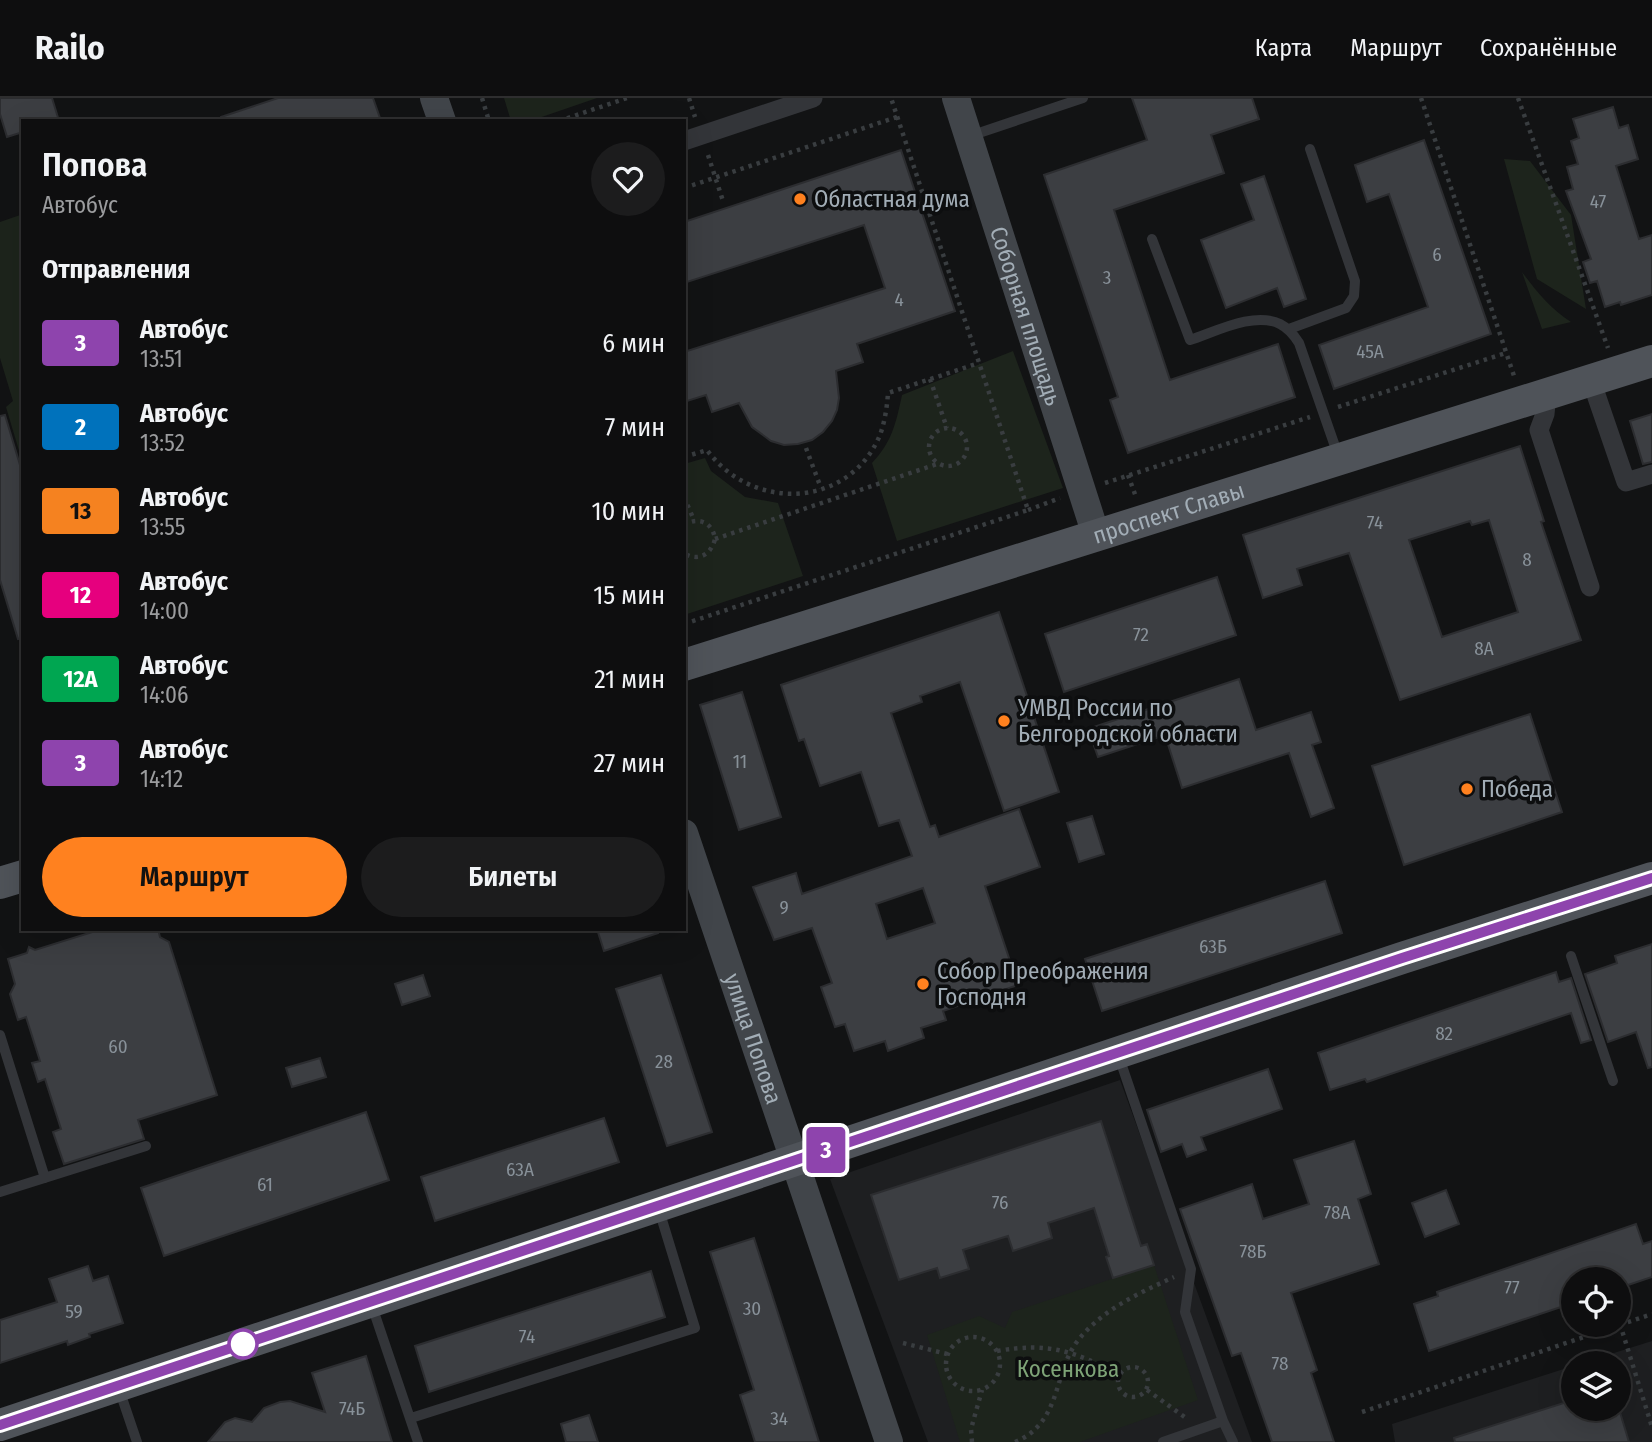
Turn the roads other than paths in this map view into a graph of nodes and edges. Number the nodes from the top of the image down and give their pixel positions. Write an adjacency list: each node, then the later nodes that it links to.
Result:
1 (434, 98): 5 (main road)
2 (813, 98): 7 (street)
3 (957, 98): 6 (main road, Соборная площадь)
4 (1083, 98): 6 (lane)
5 (441, 119)
6 (969, 137): 16 (main road, Соборная площадь)
7 (686, 140)
8 (1310, 149): 10 (lane)
9 (1152, 239): 10 (lane)
10 (1289, 329): 14 (lane)
11 (1652, 361): 12 (main road, проспект Славы)
12 (1604, 376): 13 (main road, проспект Славы); 15 (street)
13 (1535, 398): 14 (main road, проспект Славы); 17 (street)
14 (1340, 459): 16 (main road, проспект Славы)
15 (1652, 474)
16 (1096, 535): 18 (main road, проспект Славы)
17 (1590, 587)
18 (686, 663)
19 (686, 839): 28 (main road, улица Попова)
20 (21, 877): 22 (main road)
21 (1652, 878): 25 (main road)
22 (0, 883)
23 (1571, 956): 26 (lane)
24 (0, 1035): 29 (lane)
25 (1118, 1053): 28 (main road); 35 (lane)
26 (1613, 1081)
27 (146, 1146): 29 (lane)
28 (796, 1160): 31 (main road); 39 (main road, улица Попова)
29 (45, 1178): 30 (lane)
30 (0, 1192)
31 (657, 1206): 32 (main road); 34 (lane)
32 (371, 1302): 33 (main road); 34 (lane)
33 (118, 1386): 36 (main road); 37 (lane)
34 (411, 1418): 38 (lane)
35 (1223, 1421): 40 (lane); 41 (lane)
36 (0, 1425)
37 (137, 1442)
38 (418, 1442)
39 (889, 1442)
40 (1163, 1442)
41 (1233, 1442)

